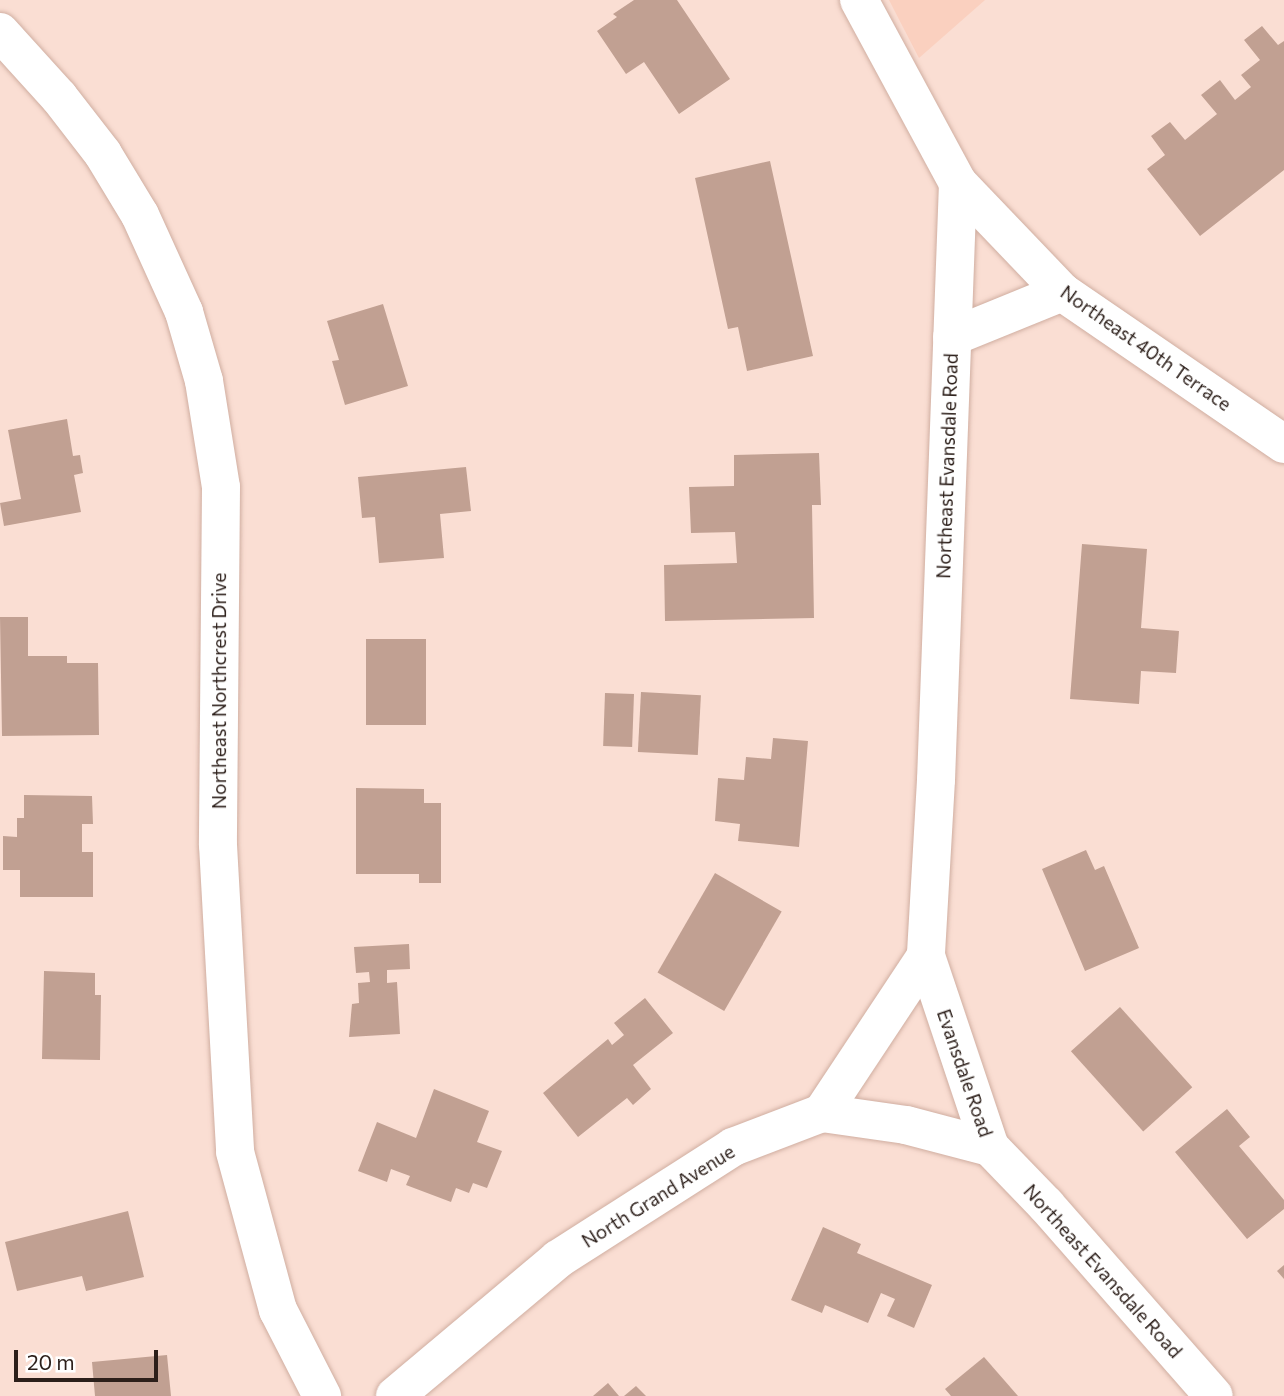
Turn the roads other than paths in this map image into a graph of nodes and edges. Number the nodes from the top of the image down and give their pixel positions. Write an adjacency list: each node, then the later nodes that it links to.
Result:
1 (859, 0): 3 (street)
2 (0, 32): 10 (street, Northeast Northcrest Drive)
3 (958, 183): 4 (street, Northeast 40th Terrace); 5 (street, Northeast Evansdale Road)
4 (1062, 292): 5 (street); 6 (street, Northeast 40th Terrace)
5 (952, 337): 7 (street, Northeast Evansdale Road)
6 (1284, 444)
7 (926, 956): 8 (street); 9 (street, Evansdale Road)
8 (822, 1113): 9 (street, Evansdale Road); 11 (street, North Grand Avenue)
9 (990, 1147): 12 (street, Northeast Evansdale Road)
10 (322, 1396)
11 (395, 1396)
12 (1214, 1396)

